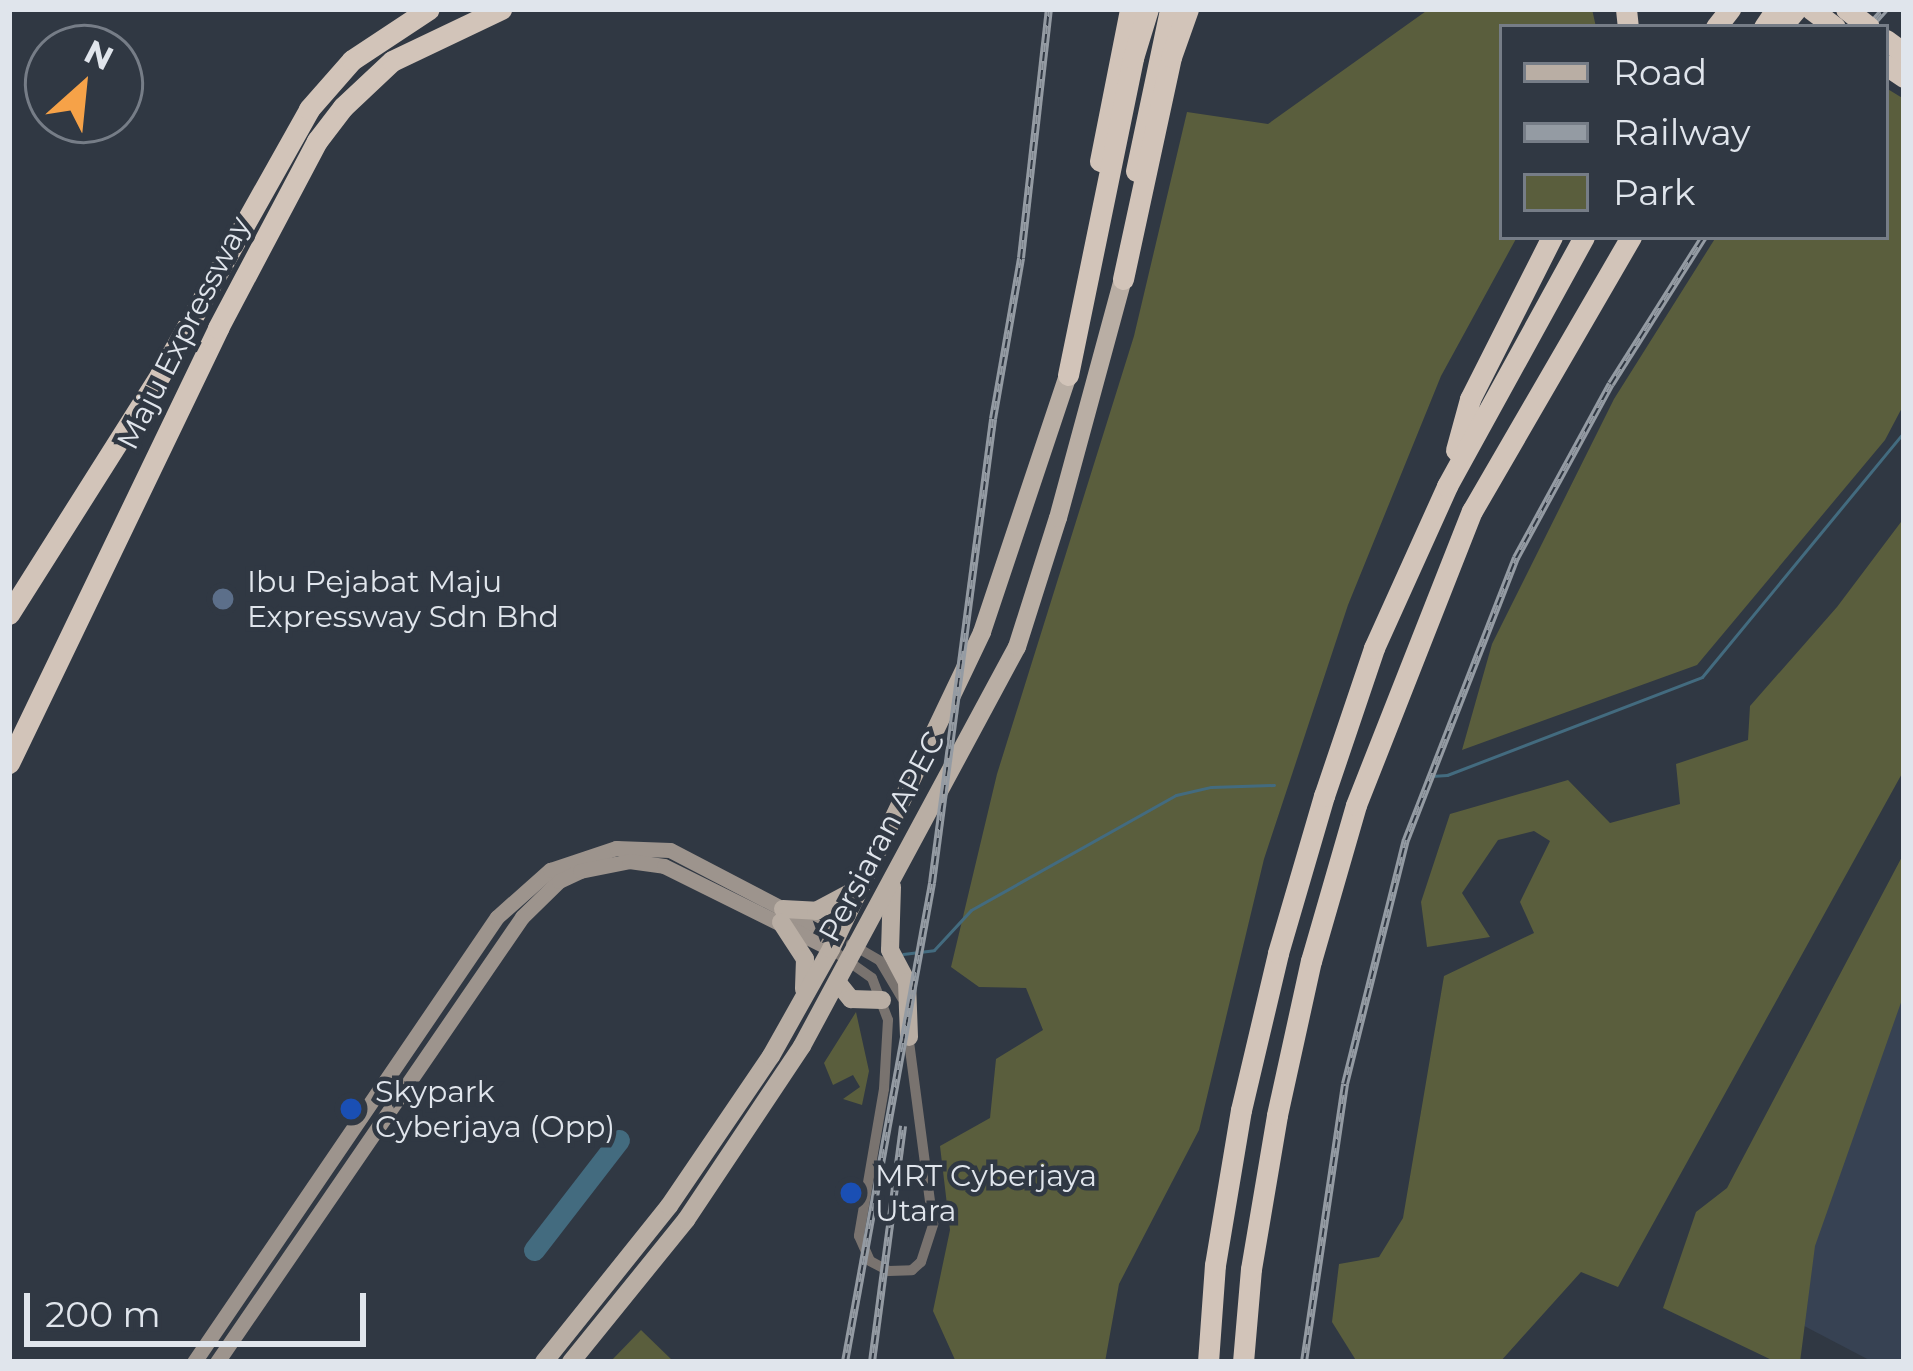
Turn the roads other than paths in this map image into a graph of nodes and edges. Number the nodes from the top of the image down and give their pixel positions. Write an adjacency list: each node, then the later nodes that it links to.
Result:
1 (429, 9): 13 (highway, Maju Expressway)
2 (500, 9): 14 (highway, Maju Expressway)
3 (1130, 9): 11 (highway)
4 (1148, 9): 11 (highway)
5 (1170, 9): 10 (highway)
6 (1188, 9): 10 (highway)
7 (1550, 240): 12 (highway)
8 (1583, 240): 12 (highway)
9 (1628, 240): 29 (highway)
10 (1124, 279): 15 (main road, Persiaran APEC)
11 (1068, 375): 16 (main road, Persiaran APEC)
12 (1447, 486): 28 (highway)
13 (9, 614)
14 (9, 763)
15 (892, 882): 19 (main road, Persiaran APEC); 23 (main road)
16 (862, 886): 17 (main road); 18 (main road, Persiaran APEC)
17 (782, 916): 18 (main road); 21 (main road); 24 (main road); 25 (main road)
18 (834, 943): 19 (street); 21 (main road, Persiaran APEC)
19 (854, 953): 20 (main road, Persiaran APEC); 22 (street); 23 (street)
20 (838, 983): 22 (main road); 27 (main road, Persiaran APEC)
21 (804, 994): 26 (main road, Persiaran APEC)
22 (882, 1000): 23 (street)
23 (909, 1037)
24 (194, 1362)
25 (217, 1362)
26 (544, 1362)
27 (571, 1362)
28 (1208, 1362)
29 (1244, 1362)

